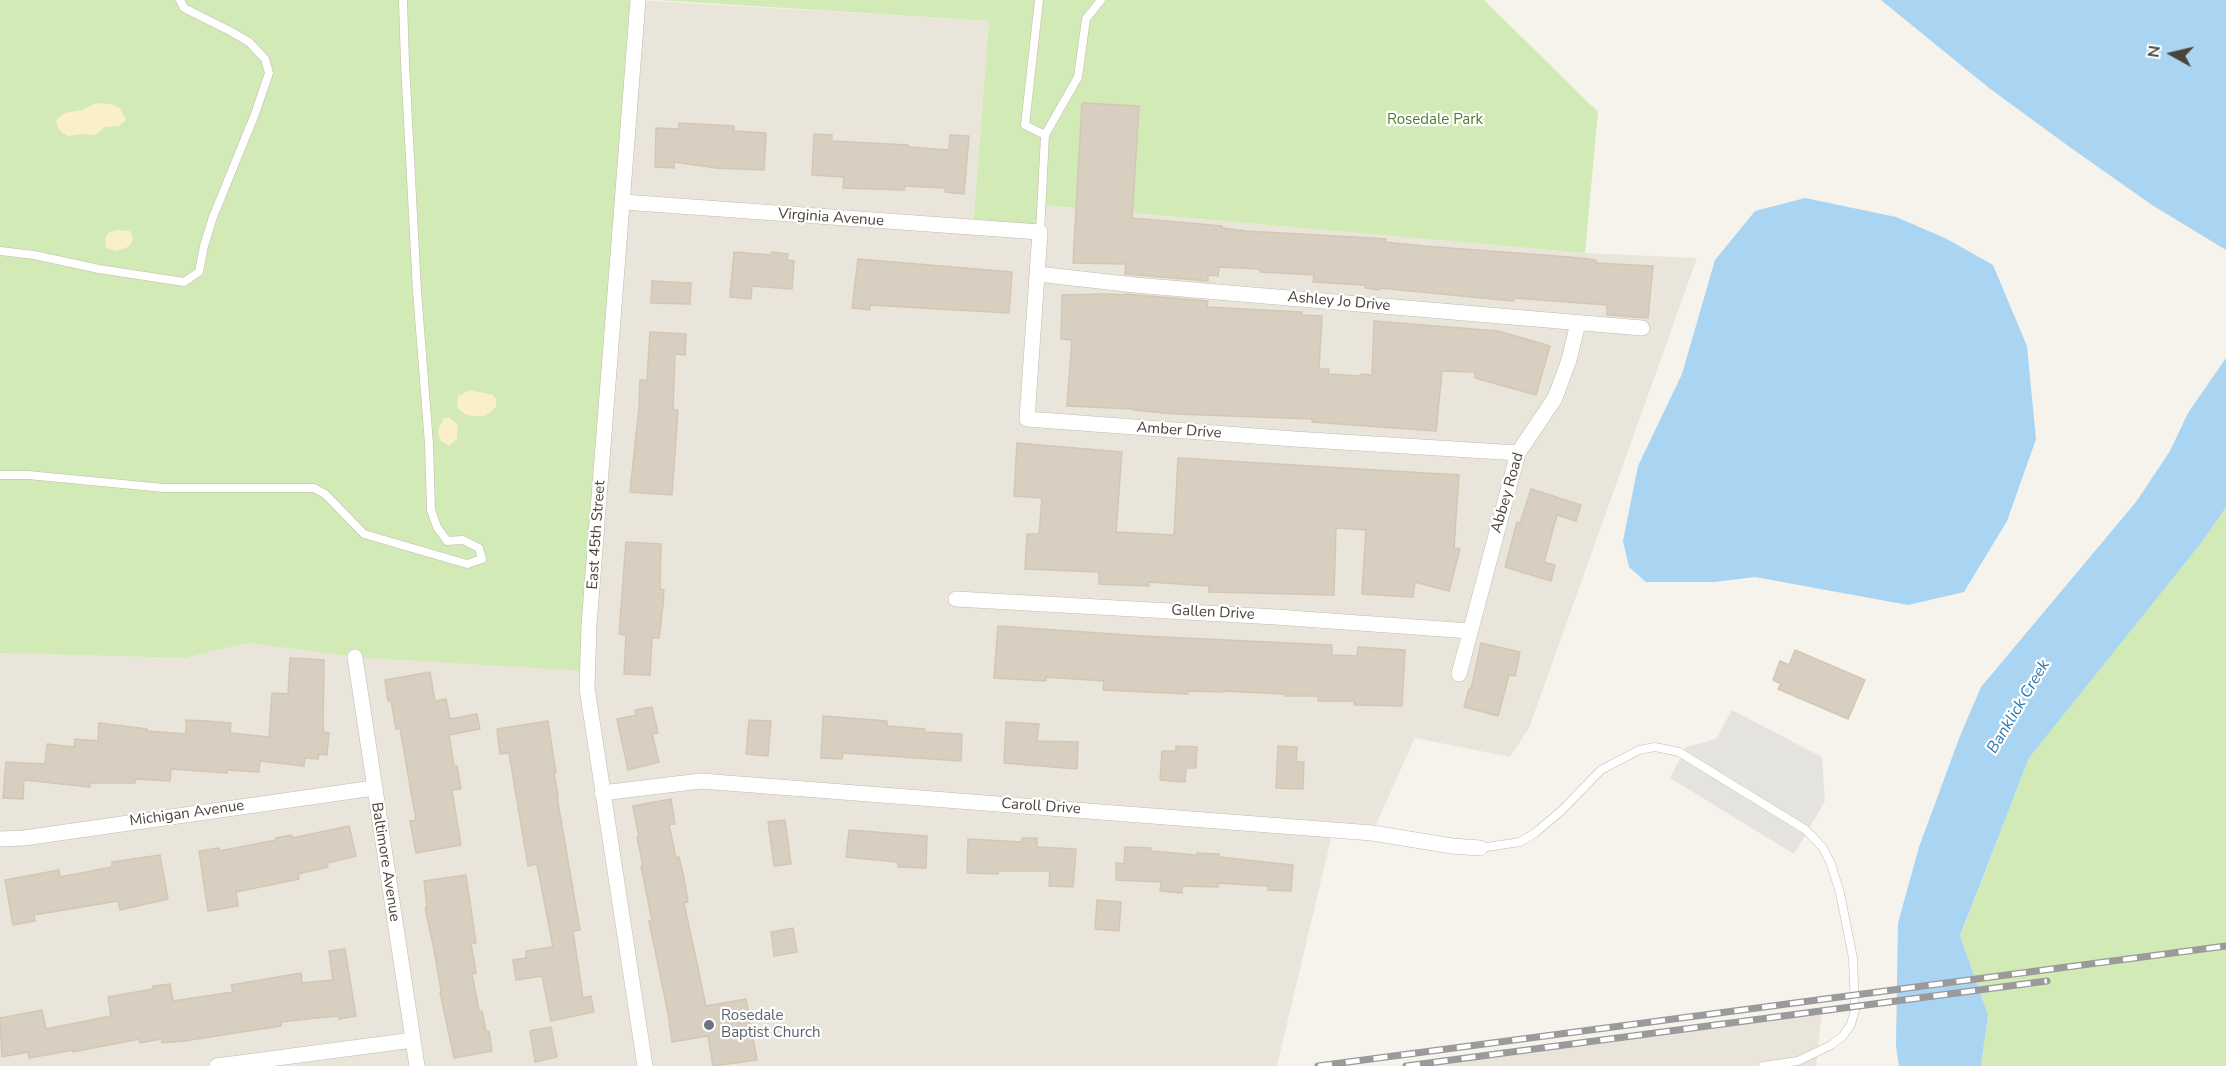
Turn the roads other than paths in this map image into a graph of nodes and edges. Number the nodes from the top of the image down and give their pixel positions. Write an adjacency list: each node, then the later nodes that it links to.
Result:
1 (180, 0): 9 (lane)
2 (403, 0): 14 (lane)
3 (638, 0): 7 (street, East 45th Street)
4 (1038, 0): 6 (lane)
5 (1101, 0): 6 (lane)
6 (1045, 135): 8 (lane)
7 (623, 202): 8 (street, Virginia Avenue); 20 (street, East 45th Street)
8 (1040, 232): 10 (street, Amber Drive)
9 (0, 251)
10 (1037, 274): 11 (street, Ashley Jo Drive); 13 (street, Amber Drive)
11 (1578, 322): 12 (street, Ashley Jo Drive); 13 (street, Abbey Road)
12 (1642, 328)
13 (1518, 453): 16 (street, Abbey Road)
14 (0, 475)
15 (956, 599): 16 (street, Gallen Drive)
16 (1470, 631): 18 (street, Abbey Road)
17 (355, 657): 19 (street, Baltimore Avenue)
18 (1459, 674)
19 (374, 788): 21 (street, Michigan Avenue); 23 (street, Baltimore Avenue)
20 (602, 793): 22 (street, Caroll Drive); 26 (street, East 45th Street)
21 (0, 839)
22 (1480, 848): 27 (lane)
23 (413, 1040): 24 (street); 25 (street, Baltimore Avenue)
24 (216, 1066)
25 (417, 1066)
26 (645, 1066)
27 (1762, 1066)

